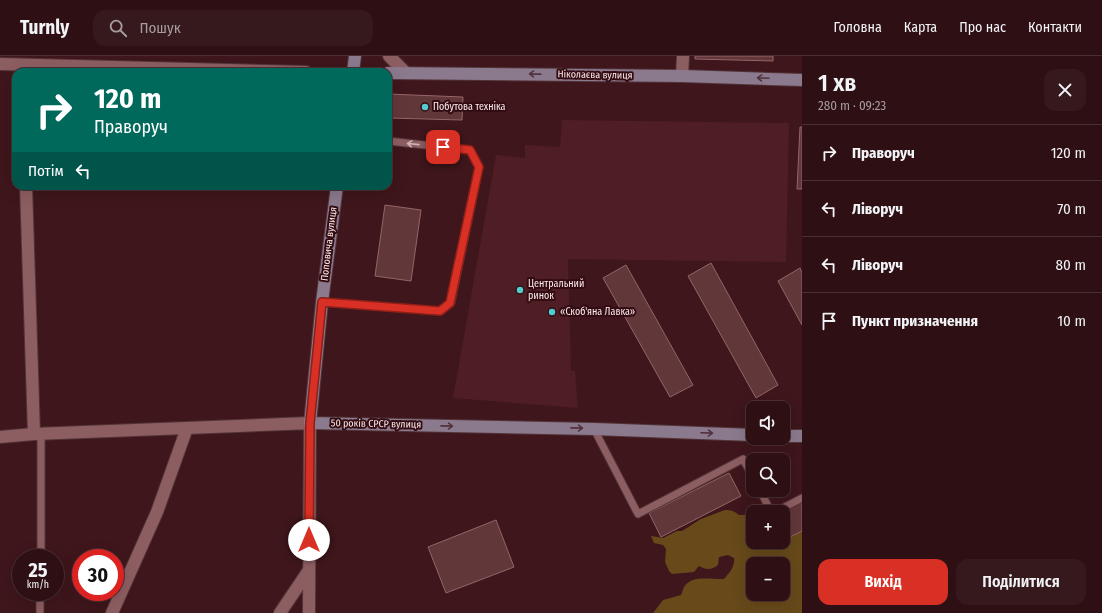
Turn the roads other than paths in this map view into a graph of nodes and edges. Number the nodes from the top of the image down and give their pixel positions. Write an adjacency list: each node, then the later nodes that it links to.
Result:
1 (355, 56): 7 (street)
2 (389, 56): 9 (street)
3 (683, 56): 10 (street)
4 (0, 64): 5 (street)
5 (23, 64): 6 (street)
6 (164, 68)
7 (354, 68)
8 (392, 73): 9 (street, Ніколаєва вулиця)
9 (406, 73): 10 (street, Ніколаєва вулиця, one-way to 9)
10 (682, 76): 11 (street, Ніколаєва вулиця, one-way to 10)
11 (802, 80)
12 (392, 141): 15 (lane, one-way to 12)
13 (26, 190): 19 (street)
14 (336, 190): 15 (street, Поповича вулиця)
15 (322, 302): 16 (street, Поповича вулиця)
16 (310, 423): 17 (street, 50 років СРСР вулиця); 18 (street, 50 років СРСР вулиця, one-way to 18); 28 (street, Поповича вулиця)
17 (187, 428): 19 (street, 50 років СРСР вулиця); 31 (street)
18 (594, 429): 20 (street, 50 років СРСР вулиця, one-way to 20); 24 (lane)
19 (38, 434): 23 (street, 50 років СРСР вулиця); 27 (lane)
20 (746, 434)
21 (790, 436): 22 (street)
22 (802, 436)
23 (0, 437)
24 (746, 465)
25 (802, 498): 26 (lane)
26 (788, 505)
27 (40, 549)
28 (309, 570): 32 (street); 33 (street, Поповича вулиця)
29 (40, 601): 30 (lane)
30 (40, 611)
31 (112, 613)
32 (280, 613)
33 (309, 613)

